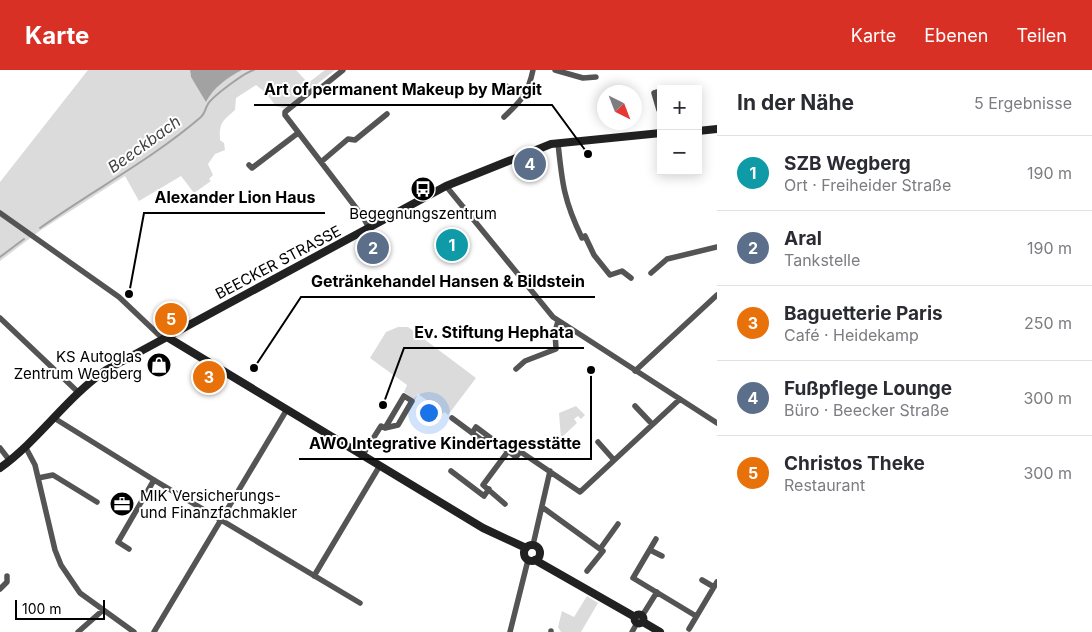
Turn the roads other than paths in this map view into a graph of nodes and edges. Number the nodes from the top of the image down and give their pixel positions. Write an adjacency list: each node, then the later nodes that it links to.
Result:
1 (343, 70): 13 (street)
2 (533, 70): 7 (street)
3 (555, 70): 4 (street)
4 (596, 77)
5 (503, 84): 7 (street)
6 (657, 92): 8 (street)
7 (524, 97): 10 (street)
8 (657, 103)
9 (387, 114): 16 (street)
10 (504, 117)
11 (717, 128): 12 (street)
12 (702, 130)
13 (298, 133): 16 (street); 17 (street)
14 (657, 134): 15 (street, BEECKER STRASSE)
15 (558, 143): 18 (street, BEECKER STRASSE); 23 (street)
16 (322, 162): 20 (street)
17 (249, 165)
18 (446, 186): 20 (street, BEECKER STRASSE); 26 (street)
19 (0, 213): 27 (street)
20 (369, 228): 27 (street, BEECKER STRASSE)
21 (717, 247): 22 (street)
22 (651, 273)
23 (631, 278)
24 (717, 295): 29 (street)
25 (0, 318): 30 (street)
26 (558, 322): 28 (street); 29 (street)
27 (167, 337): 30 (street, BEECKER STRASSE); 33 (street)
28 (516, 369)
29 (635, 371): 31 (street)
30 (79, 393): 34 (street, BEECKER STRASSE)
31 (680, 398): 36 (street); 37 (street)
32 (635, 406): 37 (street)
33 (286, 411): 43 (street); 58 (street)
34 (54, 418): 41 (street, BEECKER STRASSE); 51 (street)
35 (452, 418): 42 (street)
36 (717, 423)
37 (652, 424): 44 (street)
38 (385, 428): 38 (street); 43 (street)
39 (598, 442): 44 (street)
40 (0, 448): 45 (street)
41 (26, 448): 45 (street, BEECKER STRASSE); 50 (street)
42 (508, 451): 49 (street); 52 (street)
43 (362, 456): 46 (street)
44 (614, 460): 49 (street)
45 (10, 461): 47 (street, BEECKER STRASSE)
46 (379, 466): 64 (street); 68 (street)
47 (0, 468)
48 (451, 471): 54 (street)
49 (550, 472): 57 (street)
50 (38, 478): 55 (street); 74 (street)
51 (154, 480): 58 (street); 61 (street)
52 (483, 485): 53 (street); 54 (street)
53 (489, 489): 54 (street); 56 (street)
54 (478, 491)
55 (97, 502)
56 (505, 504)
57 (542, 507): 62 (street); 64 (street)
58 (221, 520): 68 (street); 80 (street)
59 (618, 524): 62 (street)
60 (656, 539): 63 (street)
61 (129, 549)
62 (600, 549): 66 (street)
63 (650, 550): 65 (street); 72 (street)
64 (531, 553): 76 (street); 81 (street)
65 (662, 556)
66 (587, 571)
67 (7, 576): 71 (street)
68 (314, 576): 73 (street)
69 (702, 580): 70 (street)
70 (715, 585): 75 (street)
71 (0, 589)
72 (657, 592): 75 (street); 76 (street)
73 (360, 603)
74 (103, 610): 78 (street); 79 (street)
75 (696, 616): 77 (street)
76 (639, 620): 82 (street); 83 (street)
77 (689, 628)
78 (78, 632)
79 (134, 632)
80 (154, 632)
81 (510, 632)
82 (632, 632)
83 (660, 632)

